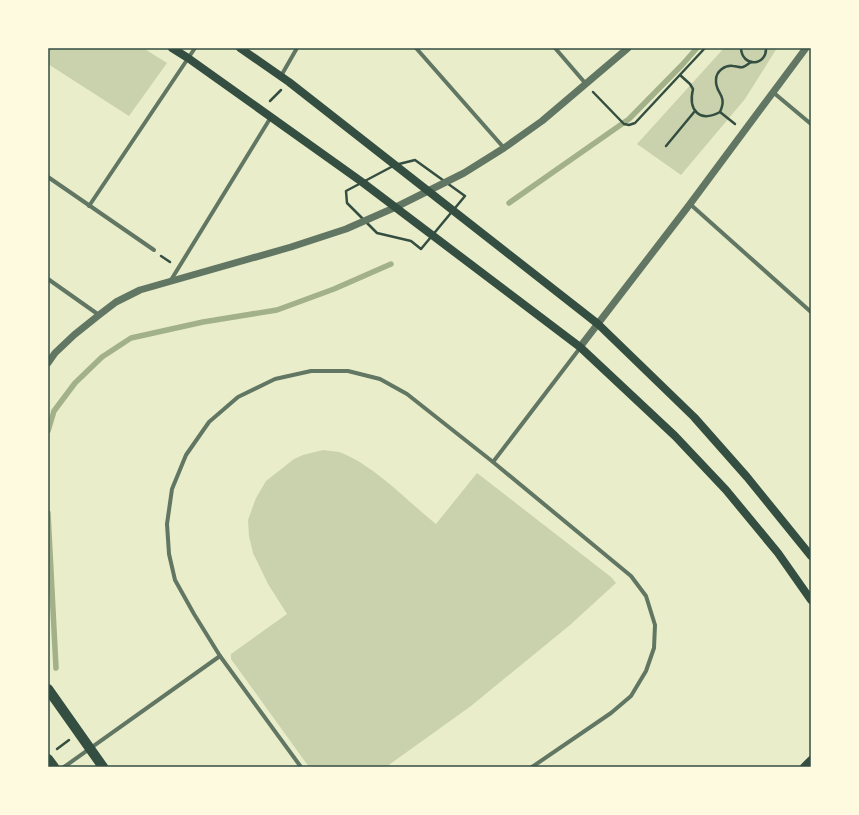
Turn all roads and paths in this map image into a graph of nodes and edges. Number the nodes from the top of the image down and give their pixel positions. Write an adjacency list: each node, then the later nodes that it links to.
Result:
1 (172, 48): 12 (main road)
2 (195, 48): 12 (street)
3 (240, 48): 15 (main road)
4 (297, 48): 15 (street)
5 (416, 48): 26 (street)
6 (555, 48): 17 (street)
7 (628, 48): 17 (street)
8 (705, 48): 14 (path)
9 (741, 48): 13 (path)
10 (766, 48): 13 (path)
11 (806, 48): 18 (street)
12 (188, 58): 19 (main road); 30 (street)
13 (751, 62): 21 (path)
14 (680, 75): 17 (path); 20 (path)
15 (281, 76): 16 (main road)
16 (289, 82): 19 (path); 28 (main road)
17 (586, 84): 26 (street)
18 (774, 92): 23 (street); 24 (street)
19 (262, 111): 22 (main road)
20 (695, 111): 21 (path); 25 (path)
21 (720, 112): 24 (path)
22 (271, 117): 31 (main road); 33 (street)
23 (811, 124)
24 (744, 132): 29 (street)
25 (666, 146)
26 (504, 148): 28 (street)
27 (48, 177): 30 (street)
28 (428, 191): 31 (street); 38 (main road)
29 (690, 204): 36 (street); 38 (street)
30 (89, 206): 32 (street)
31 (396, 207): 35 (street); 39 (main road)
32 (154, 250): 33 (path)
33 (179, 268): 35 (street)
34 (48, 279): 37 (street)
35 (169, 282): 37 (street)
36 (811, 312)
37 (99, 315): 40 (street)
38 (598, 324): 39 (street); 42 (main road)
39 (580, 347): 41 (street); 43 (main road)
40 (48, 363)
41 (493, 462): 44 (street); 54 (street)
42 (811, 556)
43 (811, 600)
44 (220, 656): 47 (street); 53 (street)
45 (48, 689): 46 (main road)
46 (79, 733): 47 (main road); 48 (path)
47 (90, 749): 51 (street); 52 (main road)
48 (51, 755): 50 (main road)
49 (811, 760): 55 (main road)
50 (54, 767)
51 (64, 767)
52 (103, 767)
53 (301, 767)
54 (532, 767)
55 (804, 767)

